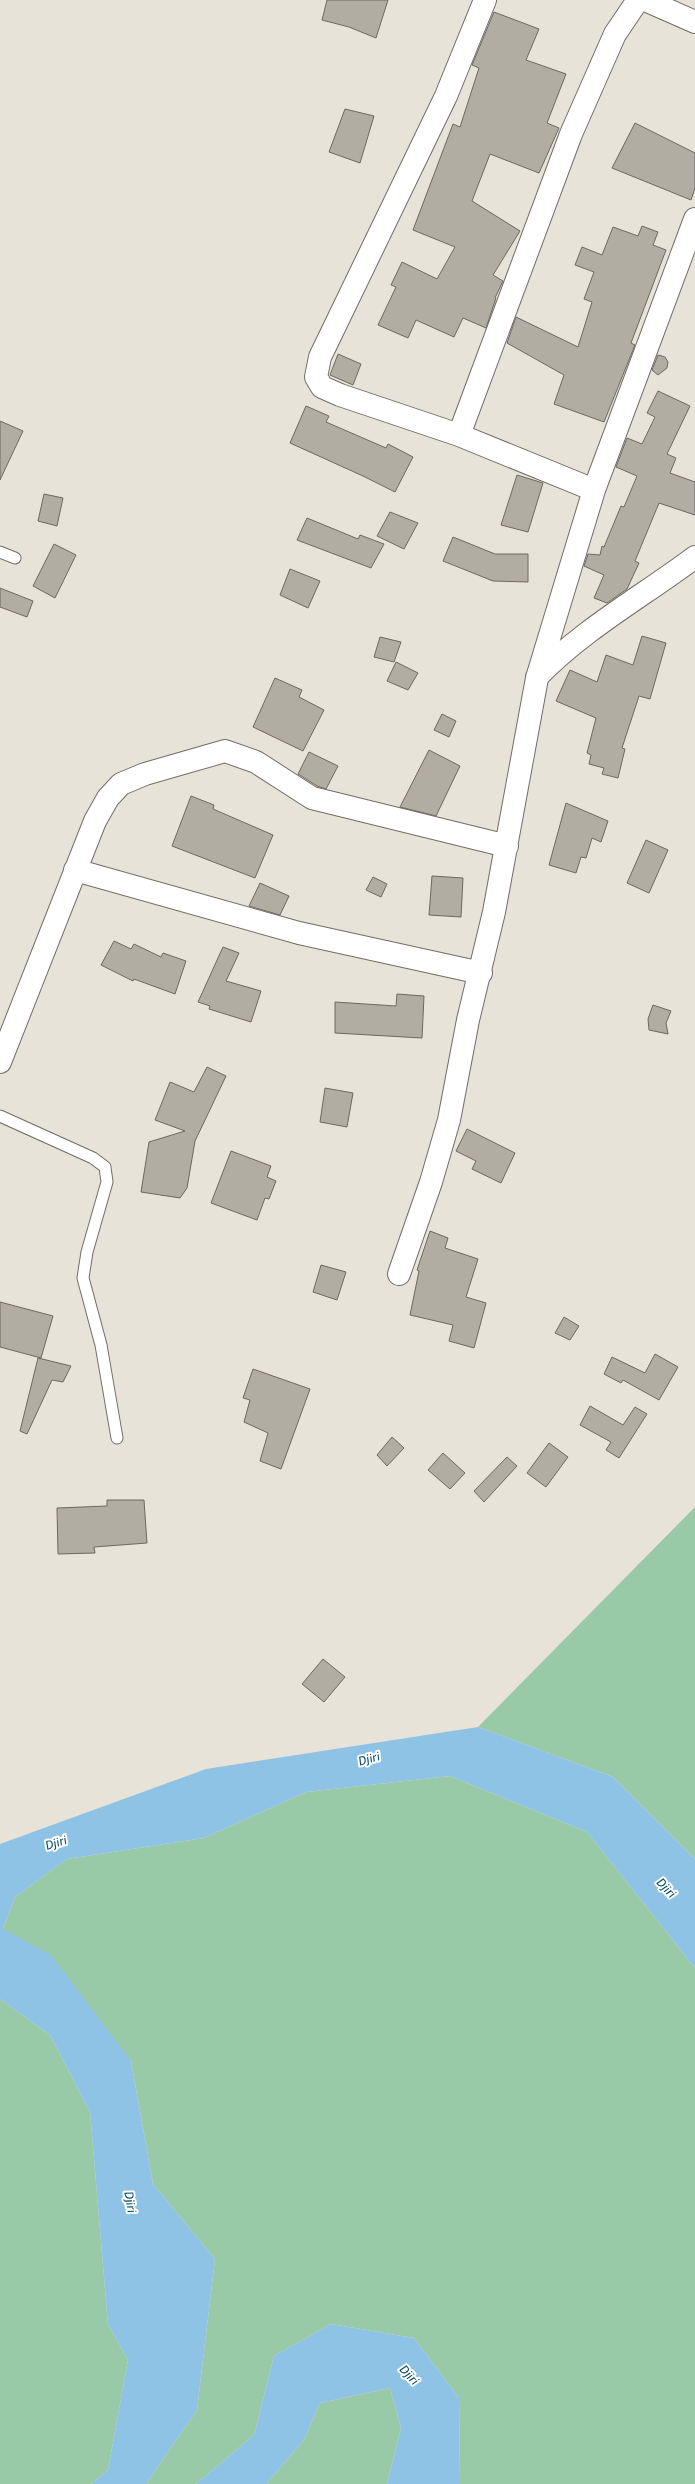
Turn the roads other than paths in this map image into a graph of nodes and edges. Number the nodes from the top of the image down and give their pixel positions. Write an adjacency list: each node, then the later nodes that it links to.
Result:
1 (485, 0): 6 (street)
2 (638, 0): 6 (street)
3 (644, 0): 4 (street)
4 (695, 22)
5 (695, 219): 7 (street)
6 (459, 435): 7 (street)
7 (594, 490): 11 (street)
8 (0, 552): 10 (lane)
9 (695, 557): 11 (street)
10 (15, 558)
11 (537, 678): 12 (street)
12 (507, 846): 13 (street); 14 (street)
13 (76, 870): 14 (street); 15 (street)
14 (481, 973): 17 (street)
15 (0, 1062)
16 (0, 1116): 18 (lane)
17 (399, 1274)
18 (117, 1438)

